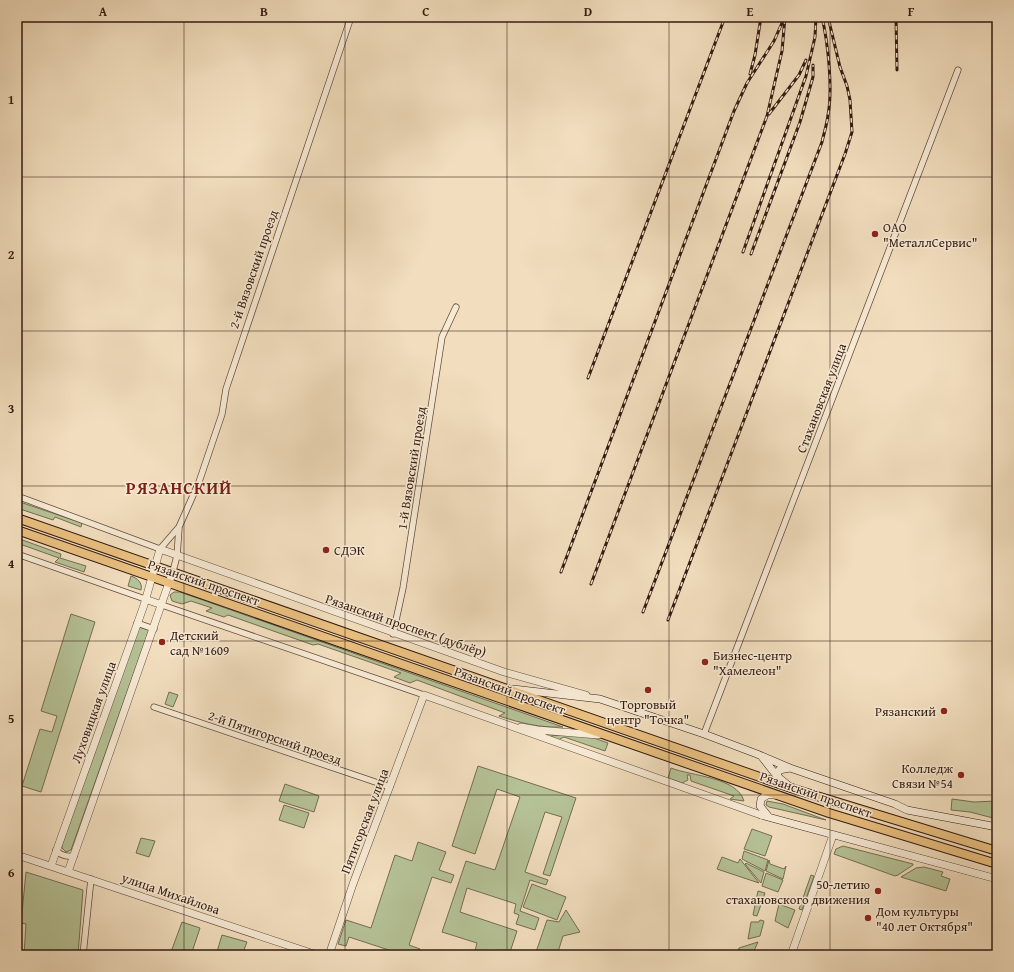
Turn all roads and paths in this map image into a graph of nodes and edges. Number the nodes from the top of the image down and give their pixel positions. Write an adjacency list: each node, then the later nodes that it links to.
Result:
1 (351, 17): 6 (street, 2-й Вязовский проезд)
2 (958, 70): 25 (street, Стахановская улица)
3 (456, 307): 19 (street, 1-й Вязовский проезд)
4 (17, 496): 8 (street, Рязанский проспект (дублёр))
5 (17, 518): 11 (main road, Рязанский проспект)
6 (179, 527): 8 (street, 2-й Вязовский проезд); 10 (street, 2-й Вязовский проезд)
7 (17, 530): 13 (main road, Рязанский проспект)
8 (160, 549): 10 (street, Рязанский проспект (дублёр)); 11 (street, 2-й Вязовский проезд)
9 (17, 554): 15 (street)
10 (177, 556): 12 (street, 2-й Вязовский проезд); 19 (street, Рязанский проспект (дублёр))
11 (155, 565): 12 (main road, Рязанский проспект); 13 (street, Луховицкая улица)
12 (173, 571): 14 (street); 20 (main road, Рязанский проспект)
13 (152, 577): 14 (main road, Рязанский проспект); 15 (street, Луховицкая улица)
14 (169, 582): 16 (street); 26 (main road, Рязанский проспект)
15 (145, 599): 16 (street); 17 (street, Луховицкая улица)
16 (162, 605): 18 (street); 21 (street)
17 (137, 623): 18 (street); 36 (street, Луховицкая улица)
18 (154, 629): 39 (street)
19 (393, 634): 22 (street, Рязанский проспект (дублёр))
20 (504, 688): 22 (street); 31 (main road, Рязанский проспект)
21 (424, 695): 24 (street); 30 (street, Пятигорская улица)
22 (600, 699): 25 (street, Рязанский проспект (дублёр))
23 (154, 707): 30 (street, 2-й Пятигорский проезд)
24 (509, 724): 26 (street); 33 (street)
25 (704, 734): 27 (street, Рязанский проспект (дублёр))
26 (603, 735): 32 (main road, Рязанский проспект)
27 (757, 754): 28 (street, Рязанский проспект (дублёр)); 29 (street)
28 (790, 768): 29 (street); 34 (street, Рязанский проспект (дублёр))
29 (777, 776): 31 (street)
30 (390, 787): 47 (street, Пятигорская улица)
31 (794, 789): 37 (main road, Рязанский проспект)
32 (779, 794): 33 (street); 40 (main road, Рязанский проспект)
33 (769, 818): 35 (street)
34 (997, 827)
35 (833, 835): 44 (street); 48 (street)
36 (56, 850): 39 (street); 41 (street, Луховицкая улица)
37 (997, 851)
38 (17, 855): 41 (street, улица Михайлова)
39 (74, 856): 42 (street)
40 (997, 864)
41 (51, 866): 42 (street, улица Михайлова)
42 (68, 872): 43 (street, улица Михайлова)
43 (91, 879): 45 (street); 46 (street, улица Михайлова)
44 (997, 879)
45 (83, 955)
46 (317, 955)
47 (329, 955)
48 (791, 955)

